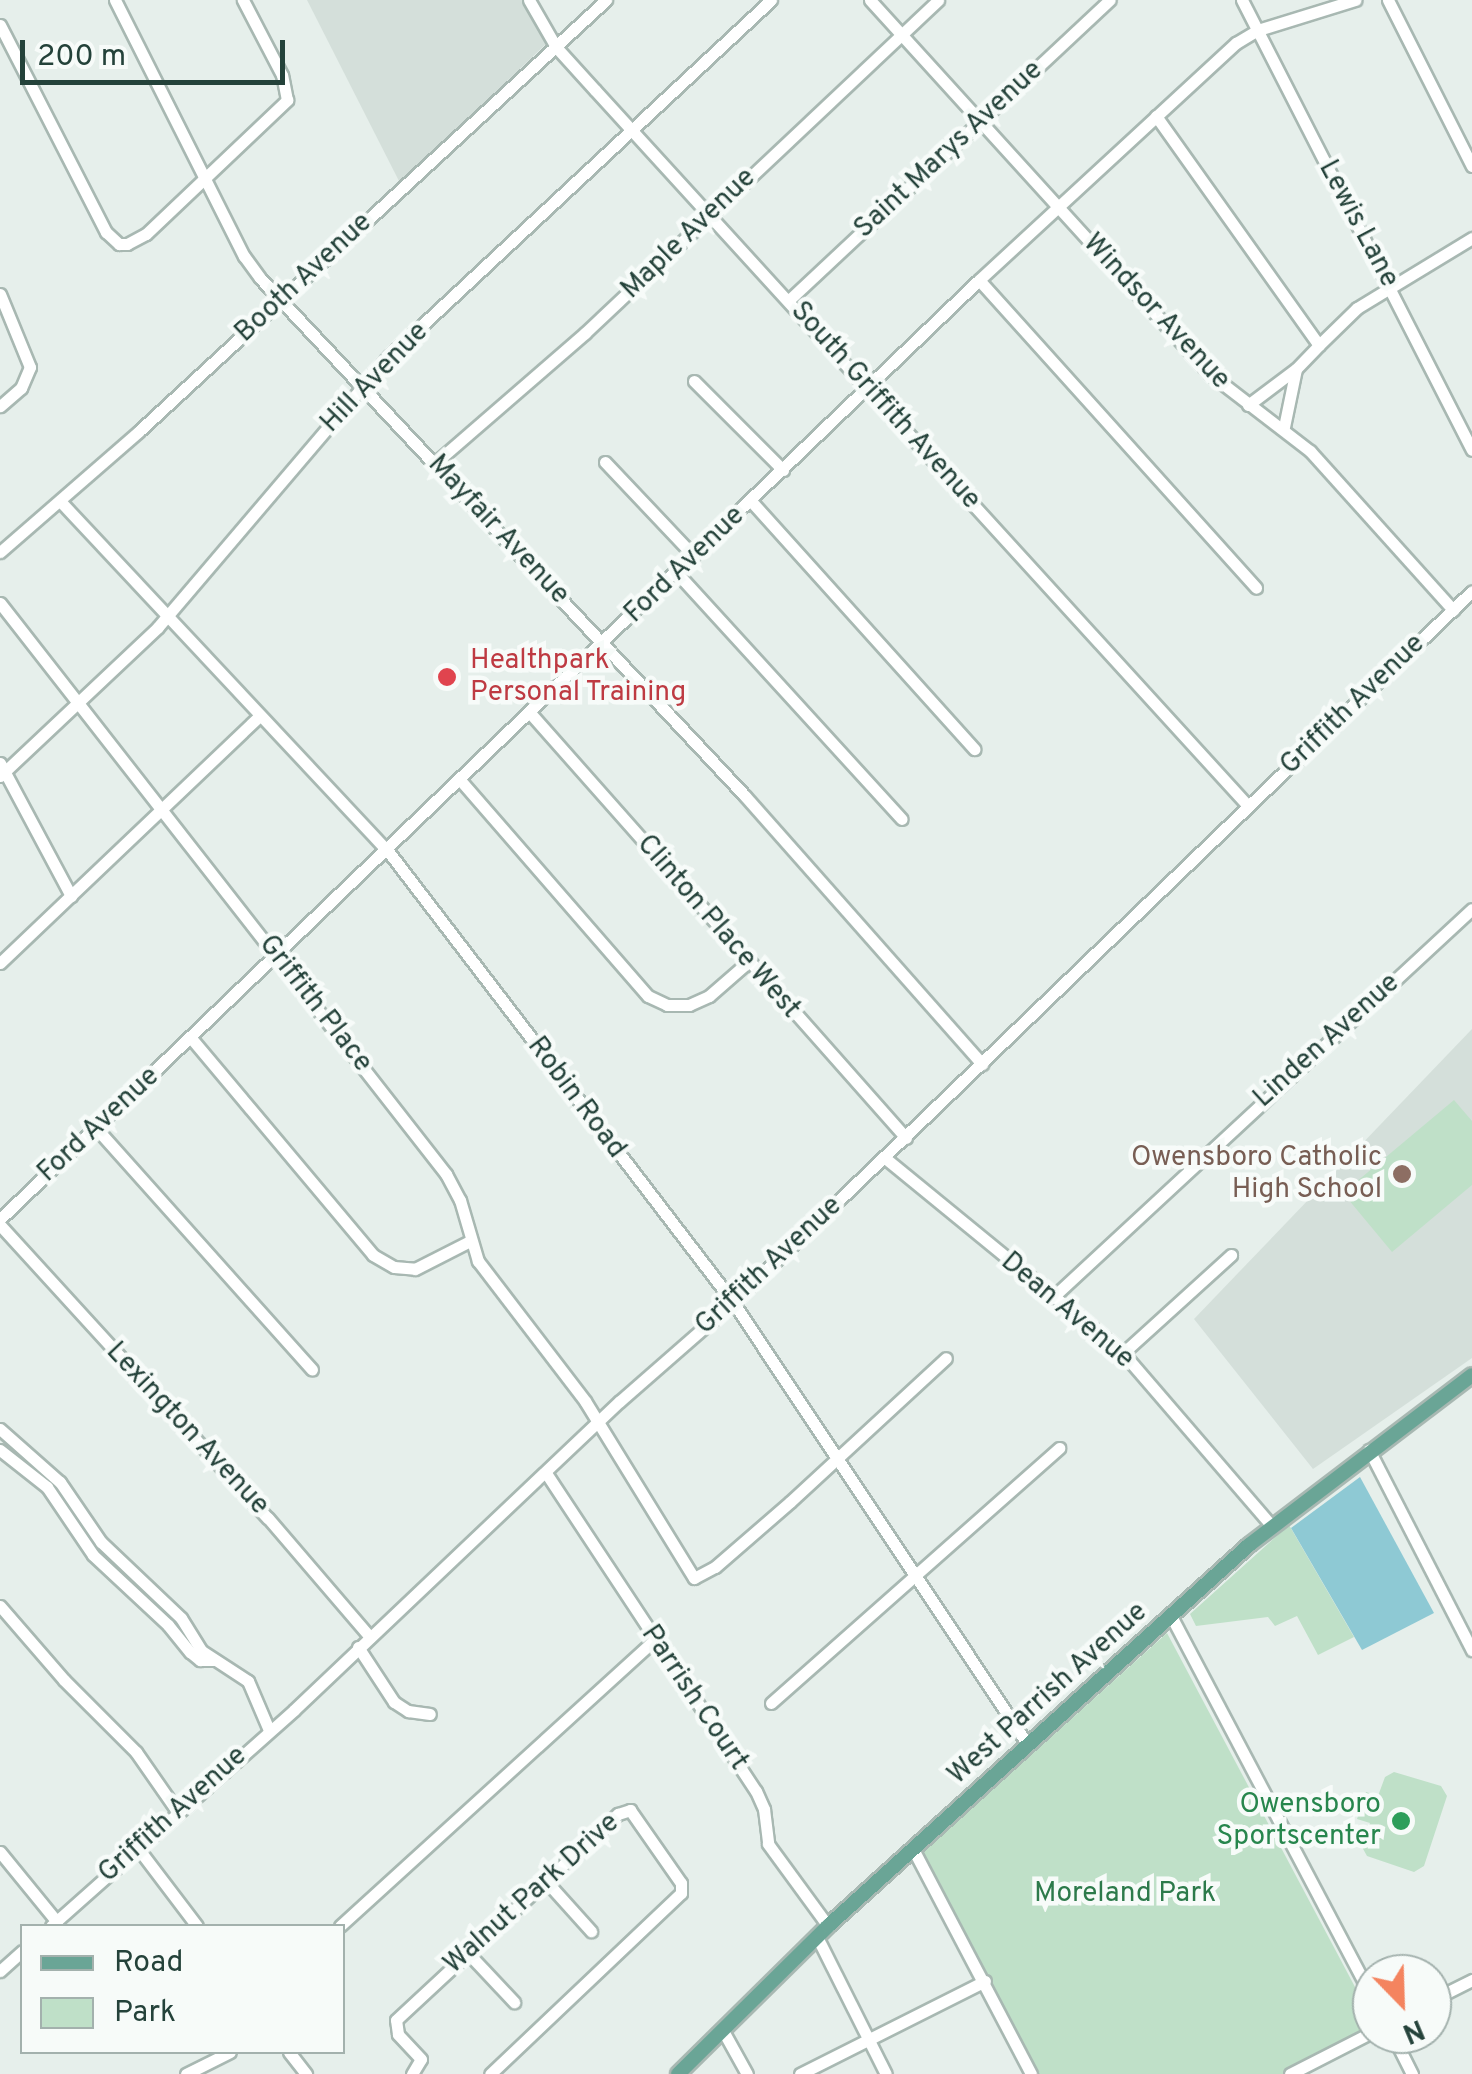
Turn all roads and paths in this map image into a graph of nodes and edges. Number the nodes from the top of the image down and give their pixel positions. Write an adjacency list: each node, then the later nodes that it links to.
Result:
1 (114, 0): 20 (street, Mayfair Avenue)
2 (243, 0): 20 (street)
3 (529, 0): 15 (street, South Griffith Avenue)
4 (606, 0): 15 (street, Booth Avenue)
5 (770, 0): 18 (street, Hill Avenue)
6 (870, 0): 14 (street, Windsor Avenue)
7 (938, 0): 14 (street, Maple Avenue)
8 (1110, 0): 17 (street, Saint Marys Avenue)
9 (1242, 0): 13 (street, Lewis Lane)
10 (1355, 0): 13 (street, Ford Avenue)
11 (1388, 0): 19 (street)
12 (0, 24): 20 (street)
13 (1258, 30): 16 (street, Ford Avenue); 25 (street, Lewis Lane)
14 (900, 34): 17 (street, Windsor Avenue); 22 (street, Maple Avenue)
15 (556, 46): 18 (street, South Griffith Avenue); 27 (street, Booth Avenue)
16 (1156, 116): 21 (street, Ford Avenue); 29 (street)
17 (980, 120): 21 (street, Windsor Avenue); 28 (street, Saint Marys Avenue)
18 (632, 130): 22 (street, South Griffith Avenue); 32 (street, Hill Avenue)
19 (1472, 166)
20 (206, 179): 27 (street, Mayfair Avenue)
21 (1057, 206): 24 (street, Ford Avenue); 34 (street, Windsor Avenue)
22 (710, 216): 28 (street, South Griffith Avenue); 39 (street, Maple Avenue)
23 (1472, 238): 25 (street)
24 (979, 280): 33 (street, Ford Avenue); 46 (street)
25 (1392, 287): 29 (street); 37 (street, Lewis Lane)
26 (0, 294): 35 (street)
27 (280, 300): 32 (street, Mayfair Avenue); 41 (street, Booth Avenue)
28 (788, 300): 33 (street, South Griffith Avenue)
29 (1319, 345): 30 (street)
30 (1296, 369): 34 (street); 36 (street)
31 (694, 381): 40 (street)
32 (362, 385): 39 (street, Mayfair Avenue); 50 (street, Hill Avenue)
33 (867, 388): 40 (street, Ford Avenue); 58 (street, South Griffith Avenue)
34 (1248, 405): 36 (street, Windsor Avenue)
35 (0, 406)
36 (1284, 427): 49 (street, Windsor Avenue)
37 (1472, 450)
38 (605, 462): 44 (street)
39 (436, 463): 51 (street, Mayfair Avenue)
40 (782, 470): 42 (street, Ford Avenue)
41 (60, 501): 43 (street, Booth Avenue); 50 (street, Robin Road)
42 (751, 501): 44 (street, Ford Avenue); 55 (street)
43 (0, 552)
44 (694, 556): 45 (street, Ford Avenue)
45 (677, 573): 51 (street, Ford Avenue); 60 (street)
46 (1256, 588)
47 (1472, 591): 49 (street, Griffith Avenue)
48 (0, 604): 52 (street, Griffith Place)
49 (1453, 610): 58 (street, Griffith Avenue)
50 (166, 616): 52 (street, Hill Avenue); 53 (street, Robin Road)
51 (603, 644): 54 (street, Ford Avenue); 68 (street, Mayfair Avenue)
52 (78, 703): 56 (street, Hill Avenue); 59 (street, Griffith Place)
53 (260, 714): 59 (street); 61 (street, Robin Road)
54 (531, 714): 57 (street, Ford Avenue); 65 (street, Clinton Place West)
55 (974, 749)
56 (2, 770): 62 (street)
57 (461, 781): 61 (street, Ford Avenue); 65 (street)
58 (1248, 806): 68 (street, Griffith Avenue)
59 (162, 811): 62 (street); 64 (street, Griffith Place)
60 (902, 819)
61 (388, 851): 64 (street, Ford Avenue); 76 (street, Robin Road)
62 (71, 896): 66 (street)
63 (1472, 909): 75 (street, Linden Avenue)
64 (277, 956): 67 (street, Ford Avenue); 73 (street, Griffith Place)
65 (748, 962): 70 (street, Clinton Place West)
66 (0, 963)
67 (191, 1038): 69 (street, Ford Avenue); 73 (street)
68 (982, 1064): 70 (street, Griffith Avenue)
69 (96, 1128): 72 (street, Ford Avenue); 79 (street)
70 (906, 1138): 71 (street, Griffith Avenue)
71 (885, 1158): 75 (street, Dean Avenue); 76 (street, Griffith Avenue)
72 (0, 1222): 92 (street, Lexington Avenue)
73 (470, 1242): 81 (street, Griffith Place)
74 (1231, 1255): 77 (street)
75 (1052, 1298): 77 (street, Dean Avenue)
76 (733, 1302): 81 (street, Griffith Avenue); 86 (street, Robin Road)
77 (1123, 1352): 88 (street, Dean Avenue)
78 (946, 1358): 86 (street)
79 (312, 1370)
80 (1471, 1379): 85 (main road, West Parrish Avenue)
81 (598, 1422): 86 (street, Griffith Place); 87 (street, Griffith Avenue)
82 (0, 1429): 96 (street)
83 (1059, 1448): 89 (street)
84 (0, 1450): 96 (street)
85 (1370, 1450): 88 (main road, West Parrish Avenue); 95 (street)
86 (837, 1458): 89 (street, Robin Road)
87 (546, 1473): 92 (street, Griffith Avenue); 93 (street, Parrish Court)
88 (1272, 1526): 91 (main road, West Parrish Avenue)
89 (916, 1572): 97 (street); 100 (street, Robin Road)
90 (0, 1606): 101 (street)
91 (1171, 1616): 100 (main road, West Parrish Avenue); 113 (street)
92 (370, 1637): 94 (street, Griffith Avenue)
93 (655, 1639): 108 (street); 110 (street, Parrish Court)
94 (358, 1647): 98 (street); 99 (street, Griffith Avenue)
95 (1472, 1650)
96 (214, 1660): 99 (street)
97 (771, 1703)
98 (430, 1714)
99 (269, 1730): 101 (street, Griffith Avenue)
100 (1028, 1745): 103 (main road, West Parrish Avenue)
101 (177, 1811): 102 (street, Griffith Avenue)
102 (137, 1847): 106 (street, Griffith Avenue); 107 (street)
103 (913, 1849): 110 (main road, West Parrish Avenue); 115 (street)
104 (0, 1852): 106 (street)
105 (545, 1880): 109 (street); 111 (street, Walnut Park Drive); 123 (street, Walnut Park Drive)
106 (54, 1924)
107 (196, 1924)
108 (342, 1924)
109 (591, 1931)
110 (822, 1931): 117 (main road, West Parrish Avenue); 118 (street, Parrish Court)
111 (467, 1952): 116 (street); 122 (street, Walnut Park Drive)
112 (20, 1953): 114 (street)
113 (1352, 1958)
114 (0, 1971)
115 (985, 1982): 118 (street); 128 (street)
116 (514, 2002)
117 (722, 2030): 124 (main road, West Parrish Avenue); 125 (street)
118 (870, 2041): 126 (street); 127 (street, Parrish Court)
119 (1352, 2042): 129 (street)
120 (226, 2054): 121 (street)
121 (186, 2074)
122 (412, 2074)
123 (490, 2074)
124 (678, 2074)
125 (747, 2074)
126 (800, 2074)
127 (886, 2074)
128 (1031, 2074)
129 (1290, 2074)

